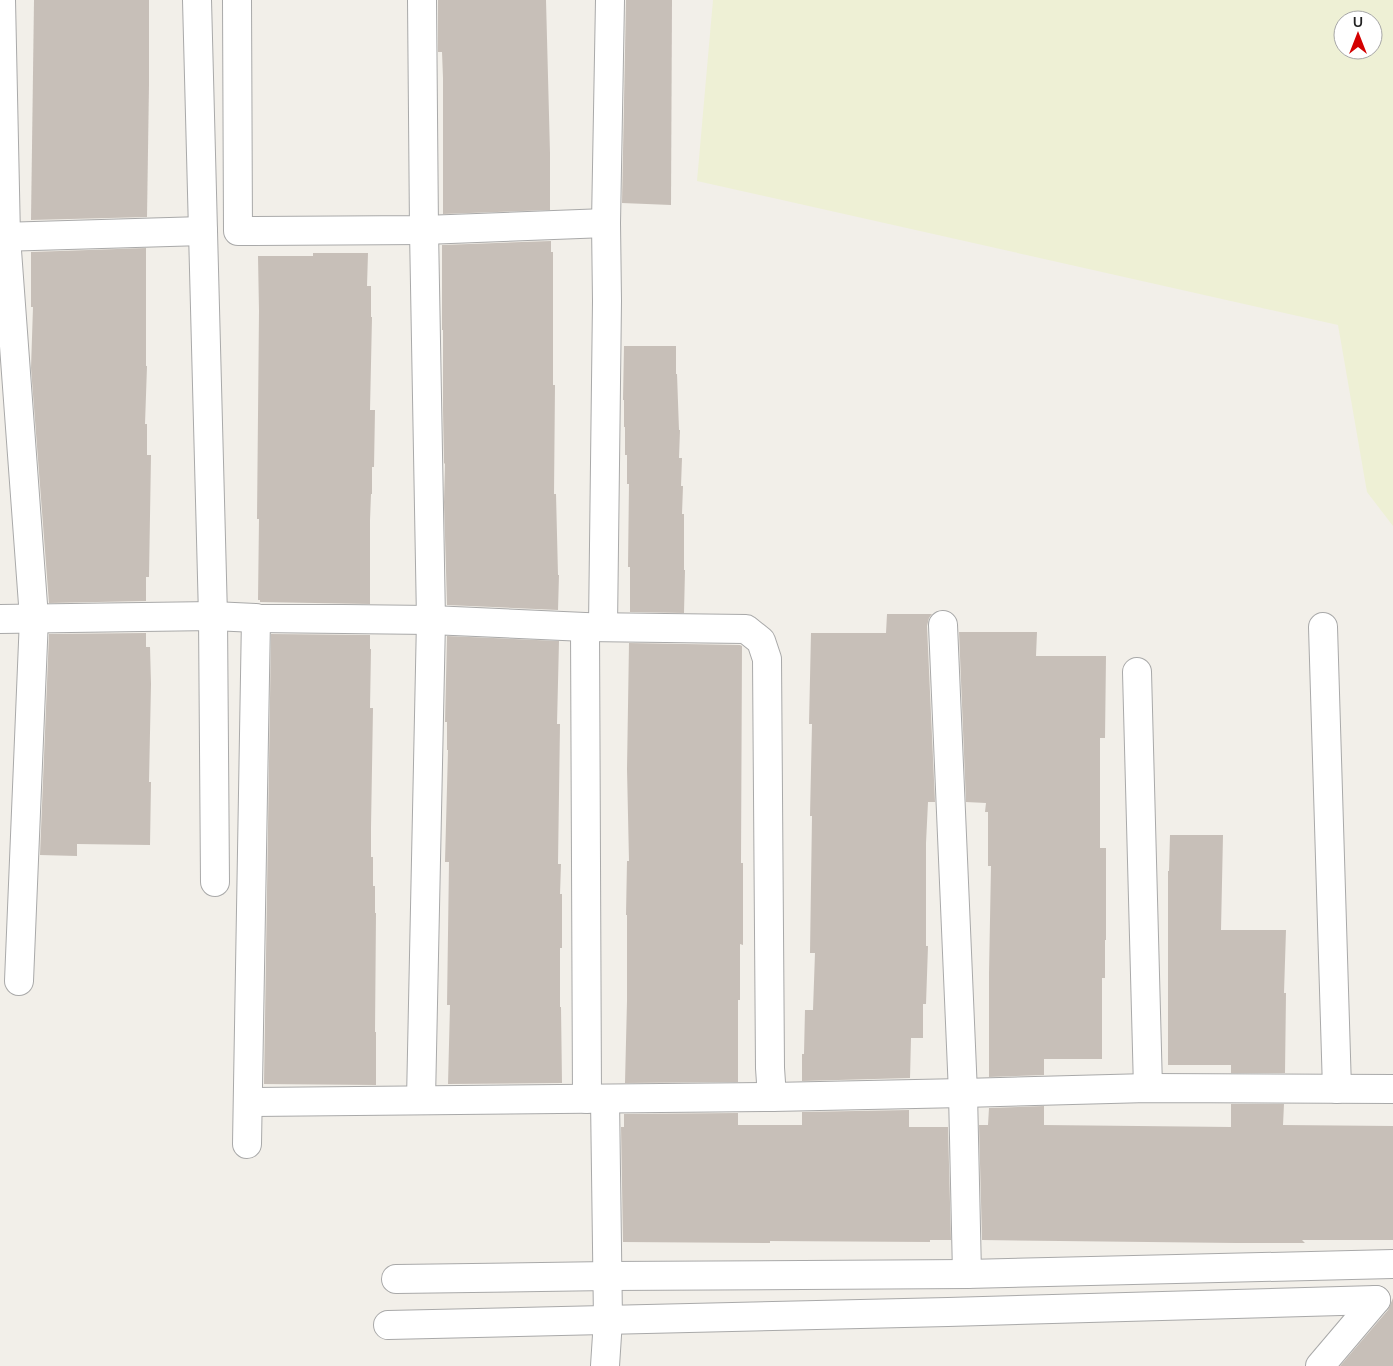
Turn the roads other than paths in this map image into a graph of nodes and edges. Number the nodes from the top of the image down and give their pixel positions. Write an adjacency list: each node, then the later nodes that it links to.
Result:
1 (1, 0): 9 (street)
2 (197, 0): 8 (street)
3 (237, 0): 7 (street)
4 (422, 0): 7 (street)
5 (610, 0): 6 (street)
6 (606, 223): 7 (street); 16 (street)
7 (424, 230): 14 (street)
8 (203, 231): 9 (street); 10 (street)
9 (3, 237): 11 (street)
10 (213, 616): 11 (street); 12 (street); 19 (street)
11 (34, 618): 13 (street); 20 (street)
12 (256, 618): 14 (street); 28 (street)
13 (0, 619)
14 (431, 620): 16 (street); 27 (street)
15 (943, 626): 24 (street)
16 (594, 627): 25 (street); 26 (street)
17 (1323, 627): 22 (street)
18 (1137, 672): 21 (street)
19 (215, 882)
20 (19, 981)
21 (1148, 1088): 22 (street); 24 (street)
22 (1337, 1089): 23 (street)
23 (1393, 1089)
24 (963, 1093): 25 (street); 31 (street)
25 (772, 1096): 26 (street)
26 (596, 1099): 27 (street); 32 (street)
27 (421, 1100): 28 (street)
28 (248, 1102): 29 (street)
29 (247, 1144)
30 (1393, 1264): 31 (street)
31 (967, 1274): 32 (street)
32 (608, 1276): 33 (street); 34 (street)
33 (396, 1279)
34 (608, 1320): 35 (street); 36 (street); 37 (street)
35 (388, 1326)
36 (605, 1366)
37 (1320, 1366)

